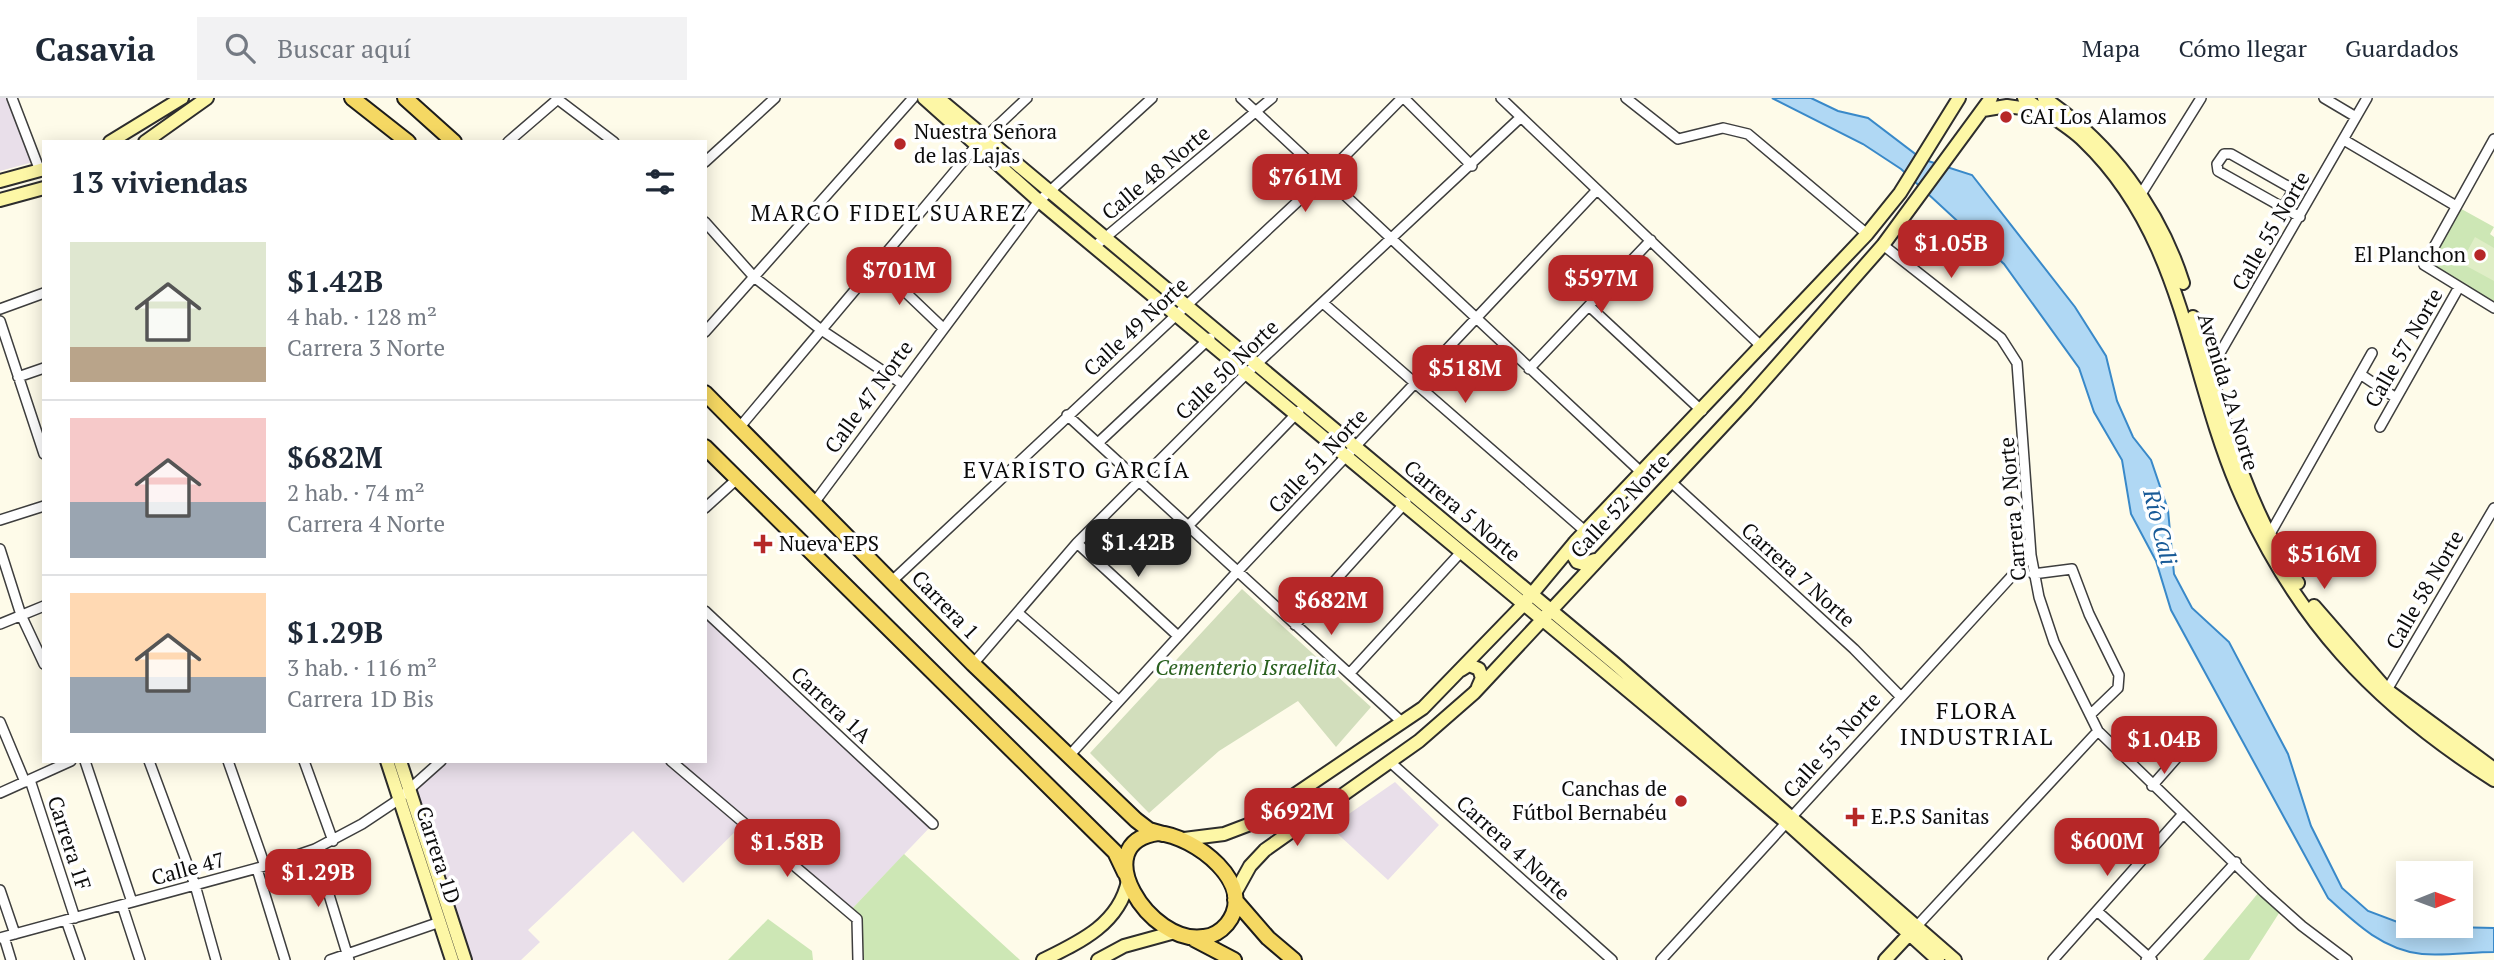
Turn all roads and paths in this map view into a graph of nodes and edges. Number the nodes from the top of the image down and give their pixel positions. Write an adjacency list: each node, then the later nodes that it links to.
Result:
1 (12, 98): 47 (street)
2 (182, 98): 36 (main road)
3 (207, 98): 34 (main road)
4 (352, 98): 39 (main road)
5 (405, 98): 40 (main road)
6 (557, 98): 41 (street); 42 (street)
7 (775, 98): 45 (street)
8 (913, 98): 65 (street)
9 (924, 98): 44 (main road, Carrera 5 Norte)
10 (938, 98): 44 (main road, Carrera 5 Norte)
11 (1027, 98): 44 (street)
12 (1152, 98): 52 (street, Calle 47 Norte)
13 (1241, 98): 30 (street)
14 (1272, 98): 30 (street, Calle 48 Norte)
15 (1403, 98): 46 (street); 48 (street, Calle 49 Norte)
16 (1502, 98): 31 (street)
17 (1626, 98): 59 (street)
18 (1958, 98): 59 (main road, Calle 52 Norte)
19 (1991, 98): 28 (main road, Calle 52 Norte)
20 (2024, 98): 29 (main road, Avenida 2A Norte)
21 (2044, 98): 33 (main road, Avenida 2A Norte)
22 (2057, 98): 33 (main road)
23 (2201, 98): 53 (street)
24 (2324, 98): 27 (street)
25 (2346, 98): 27 (street)
26 (2367, 98): 32 (street, Calle 55 Norte)
27 (2340, 107): 32 (street)
28 (1980, 109): 29 (main road); 63 (main road, Calle 52 Norte)
29 (2043, 112): 53 (main road, Avenida 2A Norte)
30 (1255, 113): 48 (street); 62 (street, Calle 48 Norte)
31 (1521, 117): 46 (street, Calle 50 Norte); 51 (street)
32 (2356, 117): 43 (street, Calle 55 Norte)
33 (2076, 120): 53 (main road, Avenida 2A Norte)
34 (162, 131): 37 (main road); 38 (main road)
35 (2494, 139): 55 (street)
36 (113, 140)
37 (149, 140)
38 (170, 140)
39 (405, 140)
40 (452, 140)
41 (510, 140)
42 (611, 140)
43 (2344, 140): 55 (street); 57 (street, Calle 55 Norte)
44 (980, 141): 52 (main road, Carrera 5 Norte); 64 (street)
45 (707, 160)
46 (1472, 166): 60 (street, Calle 50 Norte)
47 (42, 170): 49 (main road)
48 (1326, 175): 60 (street); 73 (street, Calle 49 Norte)
49 (0, 181)
50 (42, 189): 54 (main road)
51 (1596, 191): 61 (street); 74 (street, Calle 51 Norte)
52 (1043, 197): 62 (main road, Carrera 5 Norte); 77 (street, Calle 47 Norte)
53 (2137, 199): 87 (main road, Avenida 2A Norte)
54 (0, 200)
55 (2456, 206): 66 (street)
56 (2283, 208): 56 (street); 57 (street)
57 (2300, 217): 87 (street, Calle 55 Norte)
58 (707, 224): 65 (street)
59 (1867, 234): 70 (main road, Calle 52 Norte)
60 (1391, 240): 68 (street, Calle 50 Norte); 74 (street)
61 (1651, 240): 69 (street); 81 (street)
62 (1099, 243): 73 (main road, Carrera 5 Norte)
63 (1883, 245): 76 (main road, Calle 52 Norte); 119 (street, Carrera 9 Norte)
64 (876, 264): 77 (street); 78 (street)
65 (754, 277): 78 (street); 79 (street)
66 (2459, 287): 71 (street); 92 (street, Calle 57 Norte)
67 (42, 294): 72 (street)
68 (1323, 303): 85 (street, Calle 50 Norte); 89 (street)
69 (1589, 306): 84 (street); 94 (street)
70 (1797, 306): 76 (main road); 81 (main road, Calle 52 Norte)
71 (2494, 308)
72 (0, 309)
73 (1179, 310): 80 (main road, Carrera 5 Norte); 95 (street, Calle 49 Norte)
74 (1475, 318): 84 (street); 89 (street, Calle 51 Norte)
75 (0, 321): 88 (street)
76 (1812, 323): 105 (main road, Calle 52 Norte)
77 (943, 328): 90 (street, Calle 47 Norte)
78 (820, 329): 90 (street); 97 (street)
79 (707, 330)
80 (1211, 337): 85 (main road, Carrera 5 Norte); 99 (street)
81 (1762, 347): 94 (main road, Calle 52 Norte)
82 (2372, 353): 86 (street)
83 (42, 369): 88 (street)
84 (1529, 369): 102 (street)
85 (1251, 370): 93 (main road, Carrera 5 Norte); 104 (street, Calle 50 Norte)
86 (2360, 374): 92 (street); 114 (street)
87 (2206, 375): 114 (main road, Avenida 2A Norte); 158 (main road, Avenida 2A Norte)
88 (19, 377): 98 (street)
89 (1416, 382): 101 (street, Calle 51 Norte); 113 (street)
90 (901, 383): 107 (street, Calle 47 Norte)
91 (707, 395): 97 (main road, Carrera 1)
92 (2396, 398): 96 (street, Calle 57 Norte)
93 (1300, 410): 101 (main road, Carrera 5 Norte); 112 (street)
94 (1702, 411): 102 (main road, Calle 52 Norte)
95 (1067, 415): 99 (street); 123 (street, Calle 49 Norte)
96 (2380, 427)
97 (739, 428): 107 (main road, Carrera 1)
98 (41, 439)
99 (1098, 442): 104 (street)
100 (707, 449): 103 (main road)
101 (1352, 452): 106 (main road, Carrera 5 Norte); 121 (street, Calle 51 Norte)
102 (1642, 473): 113 (main road, Calle 52 Norte)
103 (737, 478): 108 (street); 172 (main road)
104 (1140, 480): 112 (street); 116 (street, Calle 50 Norte)
105 (1670, 481): 120 (main road, Calle 52 Norte); 139 (street, Carrera 7 Norte)
106 (1409, 499): 118 (main road, Carrera 5 Norte); 124 (main road, Carrera 5 Norte); 131 (street)
107 (814, 503): 123 (main road, Carrera 1)
108 (707, 506)
109 (42, 507): 111 (street)
110 (2494, 508): 137 (street, Calle 58 Norte)
111 (0, 520)
112 (1189, 525): 121 (street)
113 (1586, 531): 115 (main road, Calle 52 Norte)
114 (2270, 534): 137 (main road, Avenida 2A Norte)
115 (1575, 542): 120 (main road); 124 (main road, Calle 52 Norte)
116 (1077, 543): 127 (street, Calle 50 Norte); 132 (street)
117 (0, 549): 129 (street)
118 (1462, 551): 124 (main road, Carrera 5 Norte); 136 (street)
119 (2031, 555): 122 (street, Carrera 9 Norte); 139 (street, Calle 55 Norte)
120 (1595, 560): 128 (main road, Calle 52 Norte)
121 (1237, 572): 131 (street); 132 (street, Calle 51 Norte)
122 (2033, 573): 141 (street, Carrera 9 Norte); 141 (street)
123 (892, 581): 134 (main road, Carrera 1)
124 (1531, 598): 128 (main road, Carrera 5 Norte); 135 (main road, Calle 52 Norte)
125 (42, 607): 129 (street)
126 (707, 613): 165 (street, Carrera 1A)
127 (1018, 613): 134 (street, Calle 50 Norte); 140 (street)
128 (1543, 613): 138 (main road, Calle 52 Norte); 164 (main road, Carrera 5 Norte)
129 (21, 615): 130 (street); 133 (street)
130 (0, 624)
131 (1295, 625): 136 (street)
132 (1178, 636): 140 (street, Calle 51 Norte)
133 (42, 660)
134 (974, 664): 146 (main road, Carrera 1)
135 (1459, 671): 138 (main road); 143 (main road, Calle 52 Norte)
136 (1350, 673): 143 (street)
137 (2387, 690): 157 (main road, Avenida 2A Norte)
138 (1474, 693): 147 (main road, Calle 52 Norte)
139 (1900, 696): 164 (street, Calle 55 Norte)
140 (1119, 701): 146 (street, Calle 51 Norte)
141 (2090, 715): 144 (street, Carrera 9 Norte)
142 (0, 722): 159 (street, Carrera 1F)
143 (1403, 723): 167 (main road, Calle 52 Norte)
144 (2098, 731): 160 (street, Carrera 9 Norte); 181 (street)
145 (2188, 745): 160 (street)
146 (1068, 757): 166 (main road, Carrera 1)
147 (1390, 762): 175 (main road, Calle 52 Norte); 201 (street, Carrera 4 Norte)
148 (67, 763): 159 (street)
149 (86, 763): 176 (street)
150 (150, 763): 173 (street)
151 (229, 763): 171 (street)
152 (305, 763): 168 (street)
153 (388, 763): 162 (main road, Carrera 1D)
154 (400, 763): 162 (main road, Carrera 1D)
155 (439, 763): 162 (street, Calle 47)
156 (673, 763): 196 (street)
157 (2494, 769)
158 (2494, 780)
159 (28, 781): 161 (street); 179 (street, Carrera 1F)
160 (2152, 786): 163 (street, Carrera 9 Norte)
161 (0, 793)
162 (405, 794): 168 (street, Calle 47); 180 (main road, Carrera 1D); 195 (main road, Carrera 1D)
163 (2182, 815): 170 (street, Carrera 9 Norte); 178 (street)
164 (1788, 819): 181 (main road, Carrera 5 Norte); 202 (street, Calle 55 Norte)
165 (933, 824)
166 (1163, 834): 167 (main road); 172 (main road)
167 (1184, 839): 175 (main road)
168 (333, 841): 169 (street, Calle 47)
169 (315, 849): 171 (street, Calle 47); 186 (street)
170 (2236, 862): 187 (street); 207 (street, Carrera 9 Norte)
171 (261, 868): 173 (street, Calle 47); 192 (street)
172 (1126, 877): 182 (main road); 197 (main road)
173 (195, 886): 176 (street, Calle 47); 191 (street)
174 (0, 890): 183 (street)
175 (1235, 898): 185 (main road); 200 (main road)
176 (132, 902): 177 (street, Calle 47)
177 (122, 905): 179 (street, Calle 47); 190 (street)
178 (2097, 911): 187 (street); 206 (street)
179 (70, 919): 183 (street, Calle 47); 189 (street, Carrera 1F)
180 (440, 922): 186 (street); 194 (main road, Carrera 1D)
181 (1912, 931): 203 (main road); 204 (main road, Carrera 5 Norte); 205 (main road, Carrera 5 Norte)
182 (1175, 932): 185 (main road); 198 (main road)
183 (15, 934): 184 (street, Calle 47)
184 (2, 937): 188 (street)
185 (1190, 937): 199 (main road)
186 (348, 957): 193 (street)
187 (2149, 959)
188 (11, 960)
189 (80, 960)
190 (140, 960)
191 (216, 960)
192 (285, 960)
193 (330, 960)
194 (452, 960)
195 (465, 960)
196 (858, 960)
197 (1043, 960)
198 (1098, 960)
199 (1234, 960)
200 (1294, 960)
201 (1612, 960)
202 (1661, 960)
203 (1885, 960)
204 (1938, 960)
205 (1955, 960)
206 (2053, 960)
207 (2347, 960)

